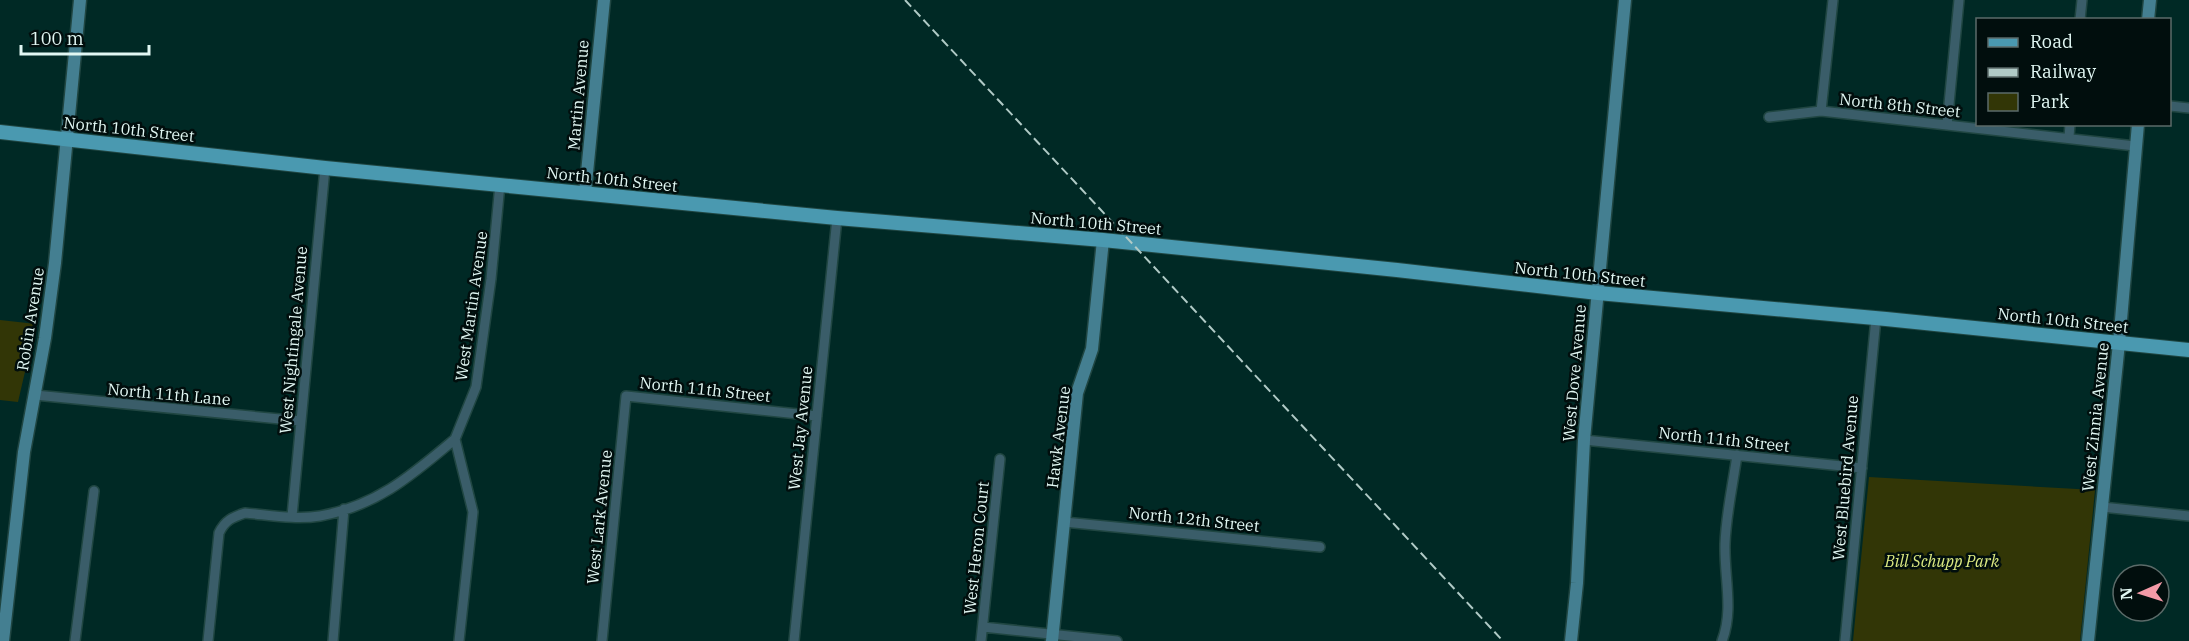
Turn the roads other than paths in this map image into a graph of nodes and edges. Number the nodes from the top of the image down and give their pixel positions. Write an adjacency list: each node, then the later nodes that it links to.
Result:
1 (80, 0): 19 (street, Robin Avenue)
2 (604, 0): 23 (street, Martin Avenue)
3 (1625, 0): 26 (street, West Dove Avenue)
4 (1833, 0): 12 (street)
5 (1959, 0): 14 (street)
6 (2082, 0): 8 (street)
7 (2150, 0): 9 (street)
8 (2080, 18)
9 (2148, 18)
10 (2171, 106): 11 (street)
11 (2189, 108)
12 (1821, 111): 13 (street, North 8th Street); 14 (street, North 8th Street)
13 (1769, 117)
14 (1947, 125): 18 (street, North 8th Street)
15 (2070, 126): 18 (street)
16 (2138, 126): 20 (street, West Zinnia Avenue)
17 (0, 132): 19 (main road, North 10th Street)
18 (2069, 137): 20 (street, North 8th Street)
19 (68, 139): 21 (main road, North 10th Street); 30 (street, Robin Avenue)
20 (2135, 146): 28 (street, West Zinnia Avenue)
21 (325, 168): 22 (main road, North 10th Street); 33 (street, West Nightingale Avenue)
22 (500, 184): 23 (main road, North 10th Street); 34 (street, West Martin Avenue)
23 (585, 193): 24 (main road, North 10th Street)
24 (837, 218): 25 (main road, North 10th Street); 32 (street, West Jay Avenue)
25 (1103, 240): 26 (main road, North 10th Street); 44 (street, Hawk Avenue)
26 (1598, 293): 27 (main road, North 10th Street); 35 (street, West Dove Avenue)
27 (1875, 318): 28 (main road, North 10th Street); 38 (street, West Bluebird Avenue)
28 (2119, 343): 29 (main road, North 10th Street); 40 (street, West Zinnia Avenue)
29 (2189, 350)
30 (35, 395): 33 (street, North 11th Lane); 48 (street, Robin Avenue)
31 (626, 396): 32 (street, North 11th Street); 53 (street, West Lark Avenue)
32 (817, 416): 54 (street, West Jay Avenue)
33 (301, 421): 42 (street, West Nightingale Avenue)
34 (455, 439): 41 (street); 52 (street)
35 (1584, 440): 36 (street, North 11th Street); 57 (street, West Dove Avenue)
36 (1737, 455): 38 (street, North 11th Street); 58 (street)
37 (1000, 459): 46 (street, West Heron Court)
38 (1862, 468): 59 (street, West Bluebird Avenue)
39 (94, 491): 49 (street)
40 (2102, 507): 43 (street); 60 (street, West Zinnia Avenue)
41 (345, 508): 42 (street); 51 (street)
42 (292, 516): 50 (street)
43 (2189, 516)
44 (1064, 522): 45 (street, North 12th Street); 47 (street, Hawk Avenue)
45 (1320, 547)
46 (983, 627): 47 (street); 55 (street, West Heron Court)
47 (1052, 638): 56 (street)
48 (3, 641)
49 (75, 641)
50 (208, 641)
51 (333, 641)
52 (459, 641)
53 (602, 641)
54 (794, 641)
55 (981, 641)
56 (1117, 641)
57 (1571, 641)
58 (1722, 641)
59 (1845, 641)
60 (2088, 641)

